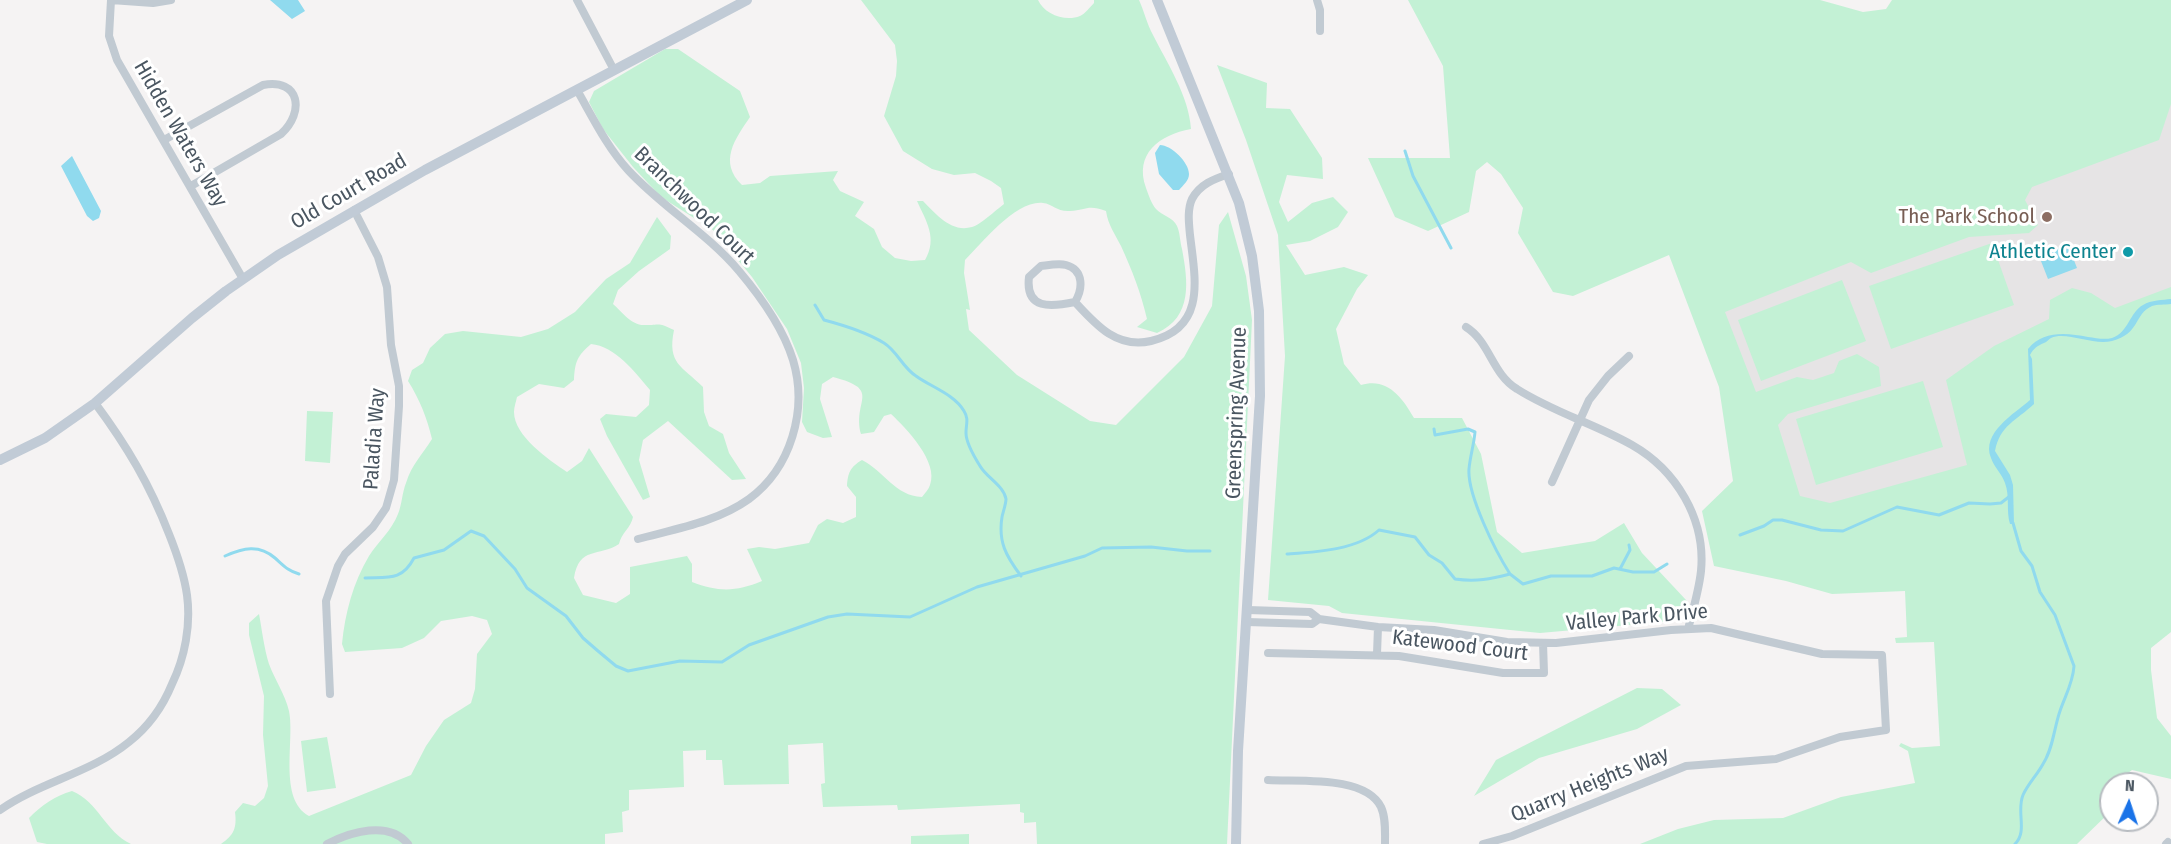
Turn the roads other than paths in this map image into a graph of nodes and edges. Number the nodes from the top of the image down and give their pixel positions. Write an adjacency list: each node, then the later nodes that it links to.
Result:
1 (111, 0): 2 (street, Hidden Waters Way); 10 (street, Hidden Waters Way)
2 (171, 0)
3 (577, 0): 8 (street)
4 (747, 0): 8 (main road, Old Court Road)
5 (1157, 0): 11 (main road, Greenspring Avenue)
6 (1317, 0): 7 (street)
7 (1320, 31)
8 (614, 70): 9 (main road, Old Court Road)
9 (577, 90): 13 (main road, Old Court Road); 22 (street, Branchwood Court)
10 (164, 140): 12 (street, Hidden Waters Way); 12 (street)
11 (1229, 174): 15 (street); 23 (main road, Greenspring Avenue)
12 (191, 186): 14 (street, Hidden Waters Way)
13 (354, 210): 14 (main road, Old Court Road); 31 (street, Paladia Way)
14 (243, 279): 18 (main road, Old Court Road)
15 (1075, 302): 15 (street)
16 (1466, 327): 19 (street)
17 (1629, 356): 19 (street)
18 (95, 403): 20 (main road, Old Court Road); 34 (street)
19 (1578, 420): 21 (street); 27 (street)
20 (0, 460)
21 (1552, 482)
22 (638, 539)
23 (1248, 610): 24 (street, Valley Park Drive); 25 (main road, Greenspring Avenue)
24 (1319, 619): 25 (street, Valley Park Drive); 26 (street, Valley Park Drive)
25 (1247, 622): 37 (main road, Greenspring Avenue)
26 (1378, 627): 28 (street, Valley Park Drive); 30 (street, Katewood Court)
27 (1688, 629): 28 (street, Valley Park Drive); 32 (street, Valley Park Drive)
28 (1544, 643): 30 (street, Katewood Court)
29 (1268, 653): 30 (street, Katewood Court)
30 (1377, 654)
31 (330, 694)
32 (1886, 730): 39 (street, Quarry Heights Way)
33 (1268, 780): 38 (street)
34 (0, 810)
35 (327, 844): 36 (street)
36 (408, 844)
37 (1236, 844)
38 (1385, 844)
39 (1483, 844)

